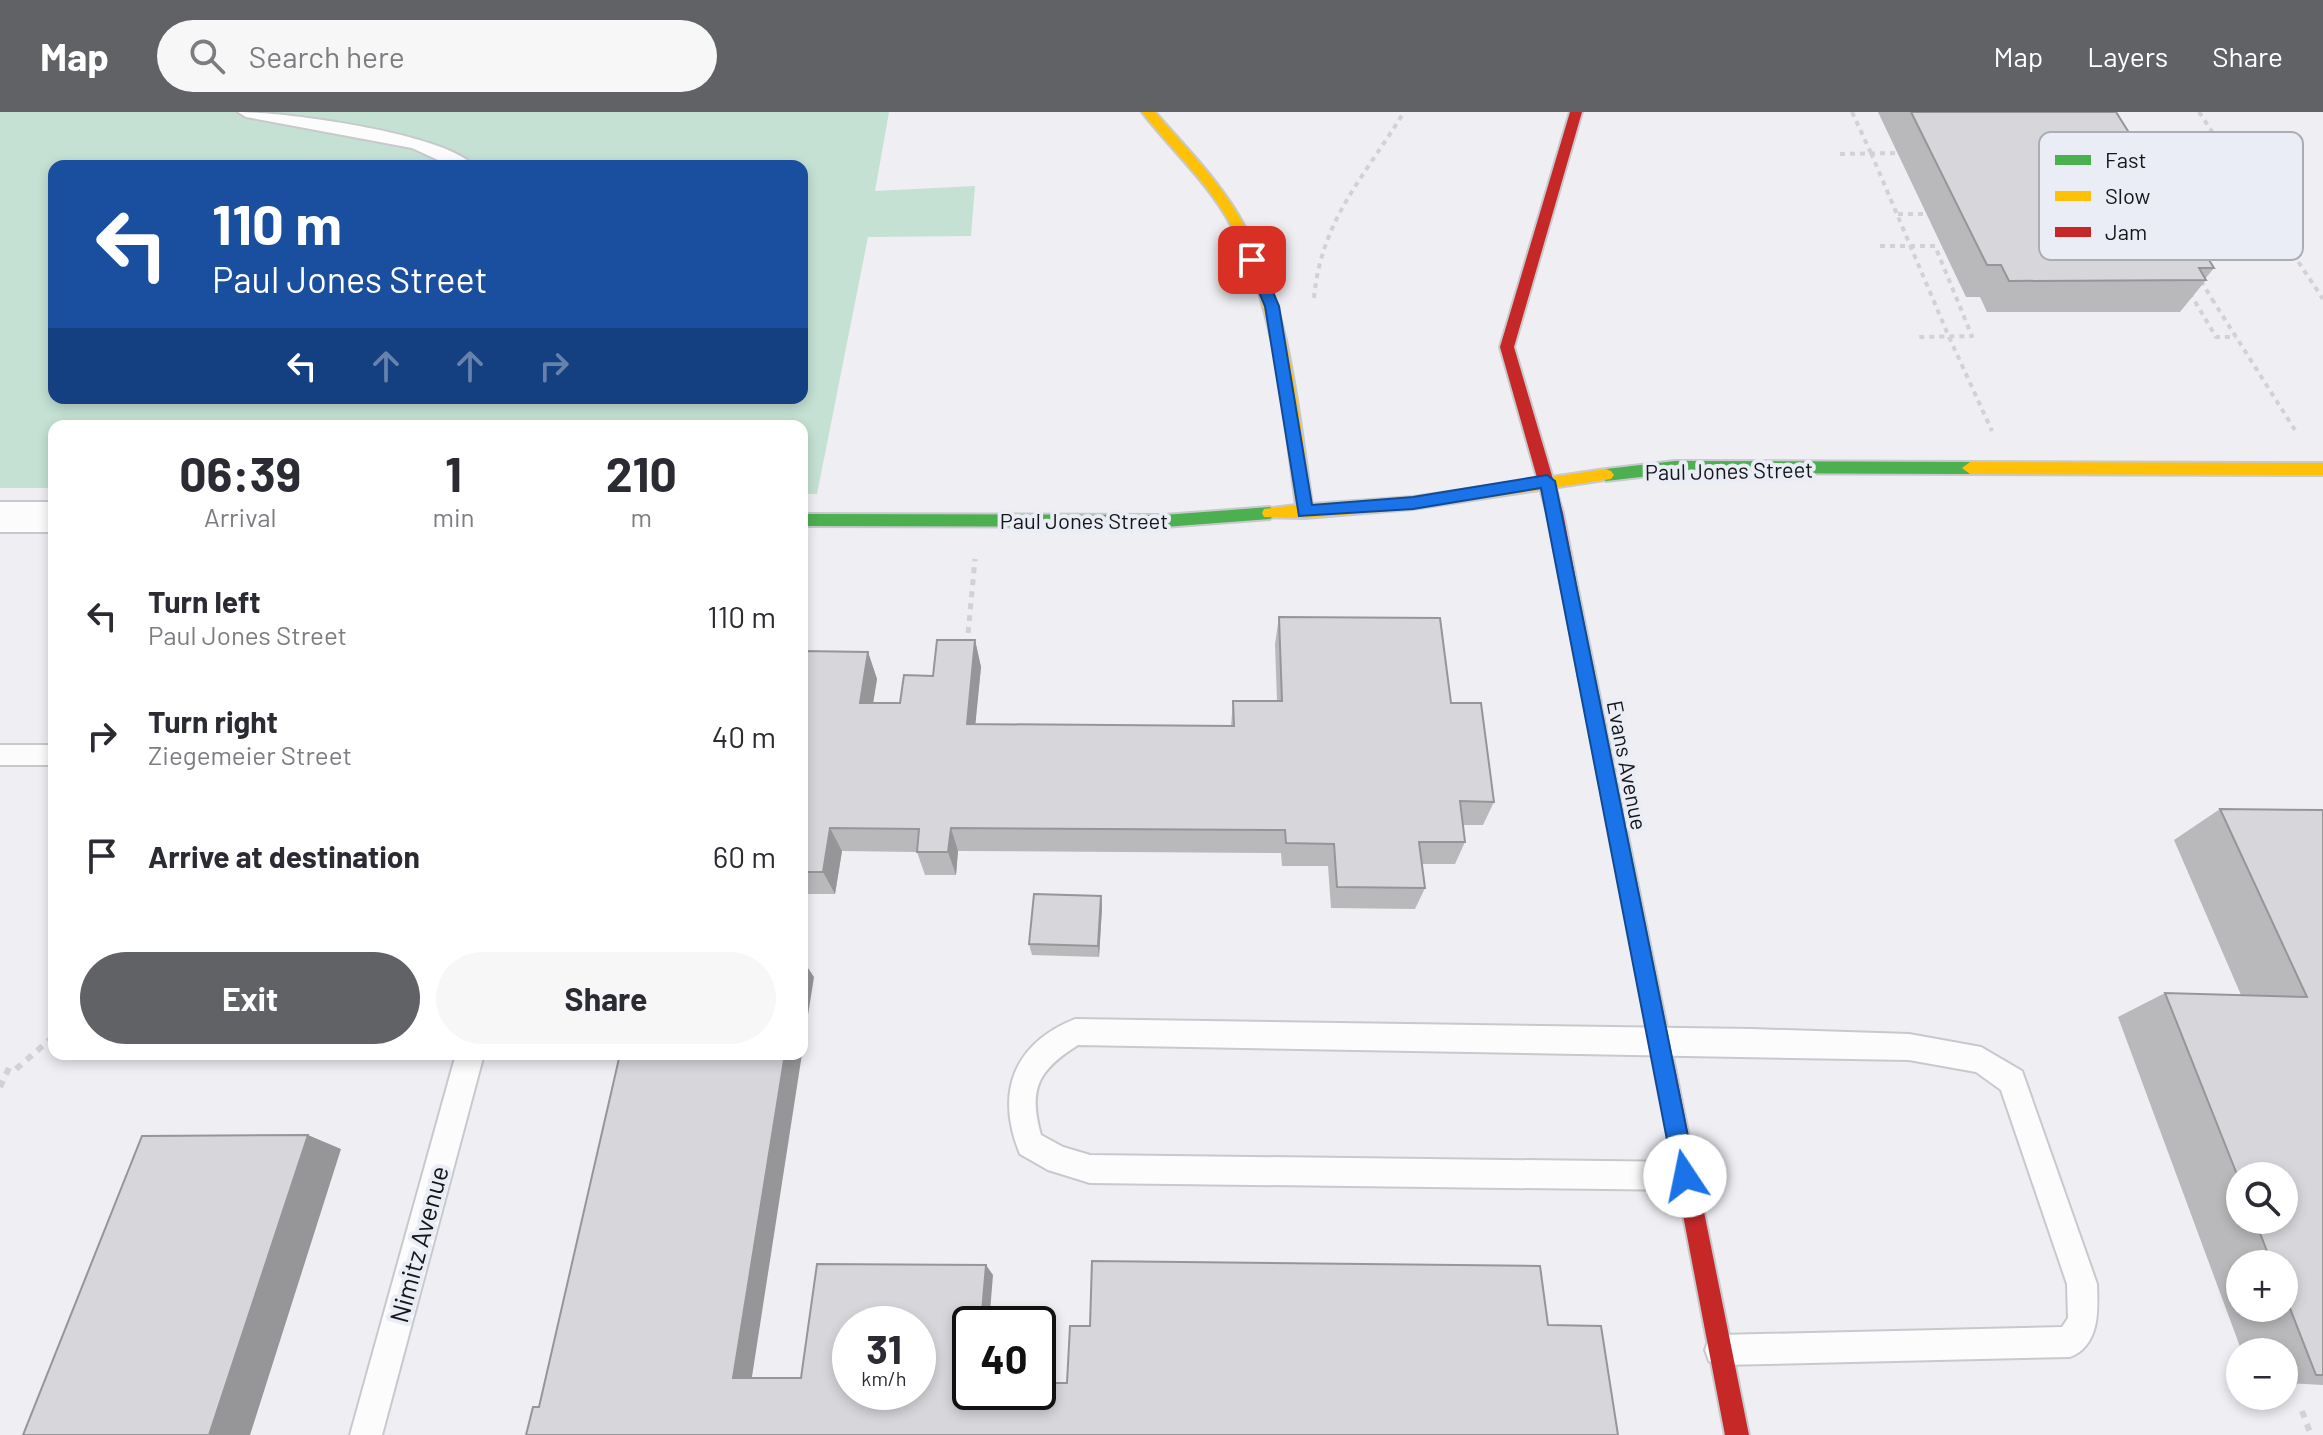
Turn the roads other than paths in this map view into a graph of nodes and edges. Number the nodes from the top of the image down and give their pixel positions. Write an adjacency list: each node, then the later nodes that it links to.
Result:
1 (246, 112): 4 (lane)
2 (1148, 112): 7 (street)
3 (1576, 112): 6 (street, Evans Avenue)
4 (459, 160)
5 (2323, 469): 6 (street, Paul Jones Street)
6 (1547, 481): 7 (street, Paul Jones Street); 13 (street, Evans Avenue)
7 (1305, 512): 10 (street, Paul Jones Street)
8 (0, 517): 9 (street)
9 (48, 517)
10 (808, 520)
11 (0, 755): 12 (lane)
12 (48, 755)
13 (1657, 1039): 15 (street, Evans Avenue); 15 (lane); 16 (lane)
14 (468, 1060): 17 (lane, Nimitz Avenue)
15 (1685, 1176): 16 (street, Evans Avenue)
16 (1720, 1350): 18 (street, Evans Avenue)
17 (366, 1435)
18 (1737, 1435)

